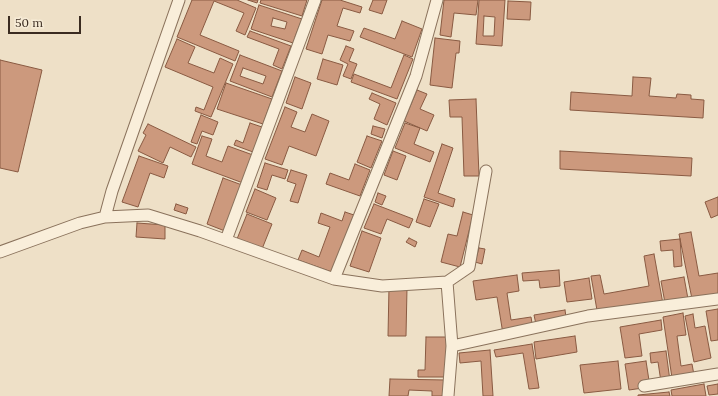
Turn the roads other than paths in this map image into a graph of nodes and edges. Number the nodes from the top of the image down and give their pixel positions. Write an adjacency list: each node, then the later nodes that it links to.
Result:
1 (179, 0): 5 (street)
2 (315, 0): 6 (street)
3 (437, 0): 8 (street)
4 (486, 171): 9 (street)
5 (105, 217): 6 (street); 7 (street)
6 (226, 240): 8 (street)
7 (0, 252)
8 (334, 279): 9 (street)
9 (447, 282): 11 (street)
10 (718, 300): 11 (street)
11 (452, 346): 14 (street)
12 (718, 374): 13 (street)
13 (644, 386)
14 (448, 396)

